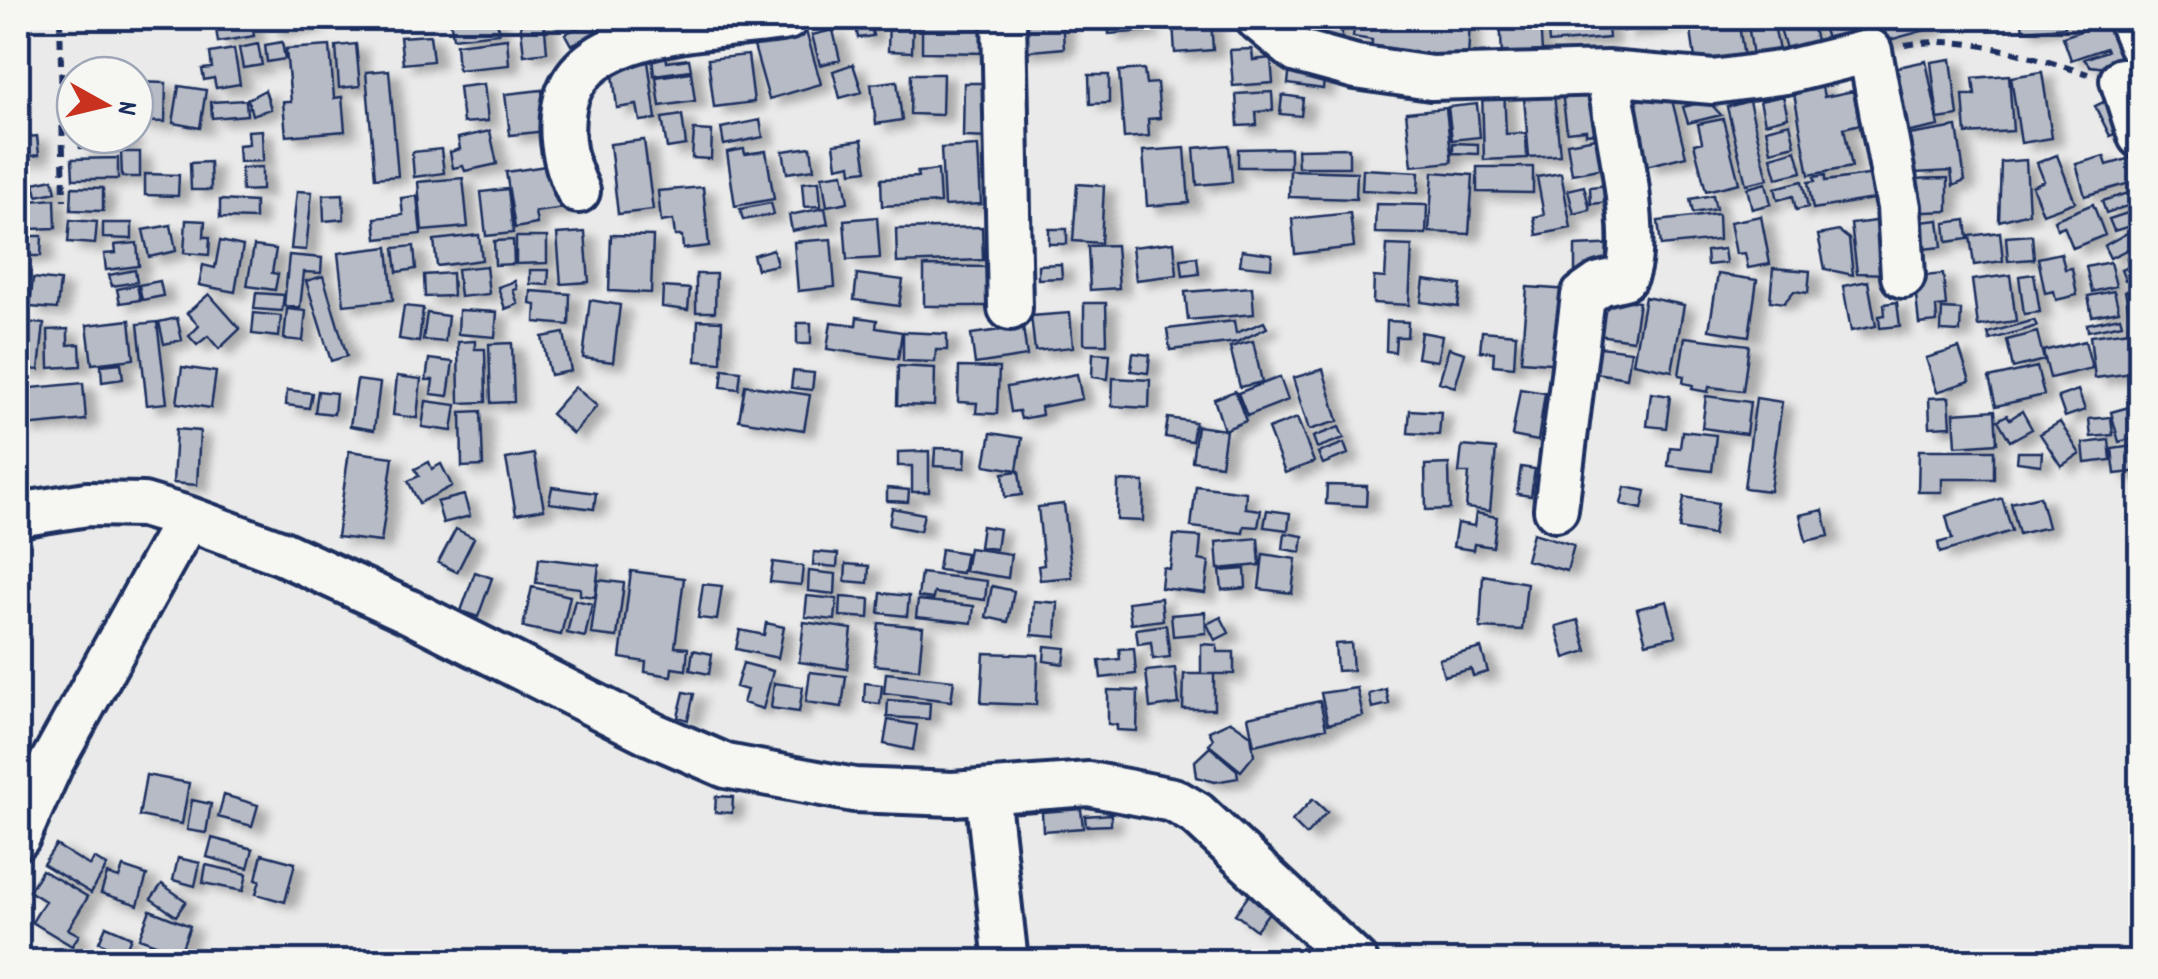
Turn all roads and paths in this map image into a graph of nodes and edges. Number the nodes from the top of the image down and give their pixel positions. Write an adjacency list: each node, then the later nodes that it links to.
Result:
1 (60, 18): 12 (path)
2 (786, 18): 6 (street)
3 (1004, 18): 14 (street)
4 (1257, 18): 9 (street)
5 (2129, 18): 8 (street)
6 (679, 24): 11 (street)
7 (1870, 51): 8 (path); 9 (street); 13 (street)
8 (2134, 68): 10 (street)
9 (1607, 73): 15 (street)
10 (2140, 136)
11 (578, 191)
12 (64, 201)
13 (1903, 276)
14 (1010, 308)
15 (1556, 509)
16 (18, 514): 17 (street)
17 (186, 518): 18 (street); 19 (street)
18 (987, 792): 20 (street); 21 (street)
19 (18, 836)
20 (1006, 962)
21 (1356, 962)

